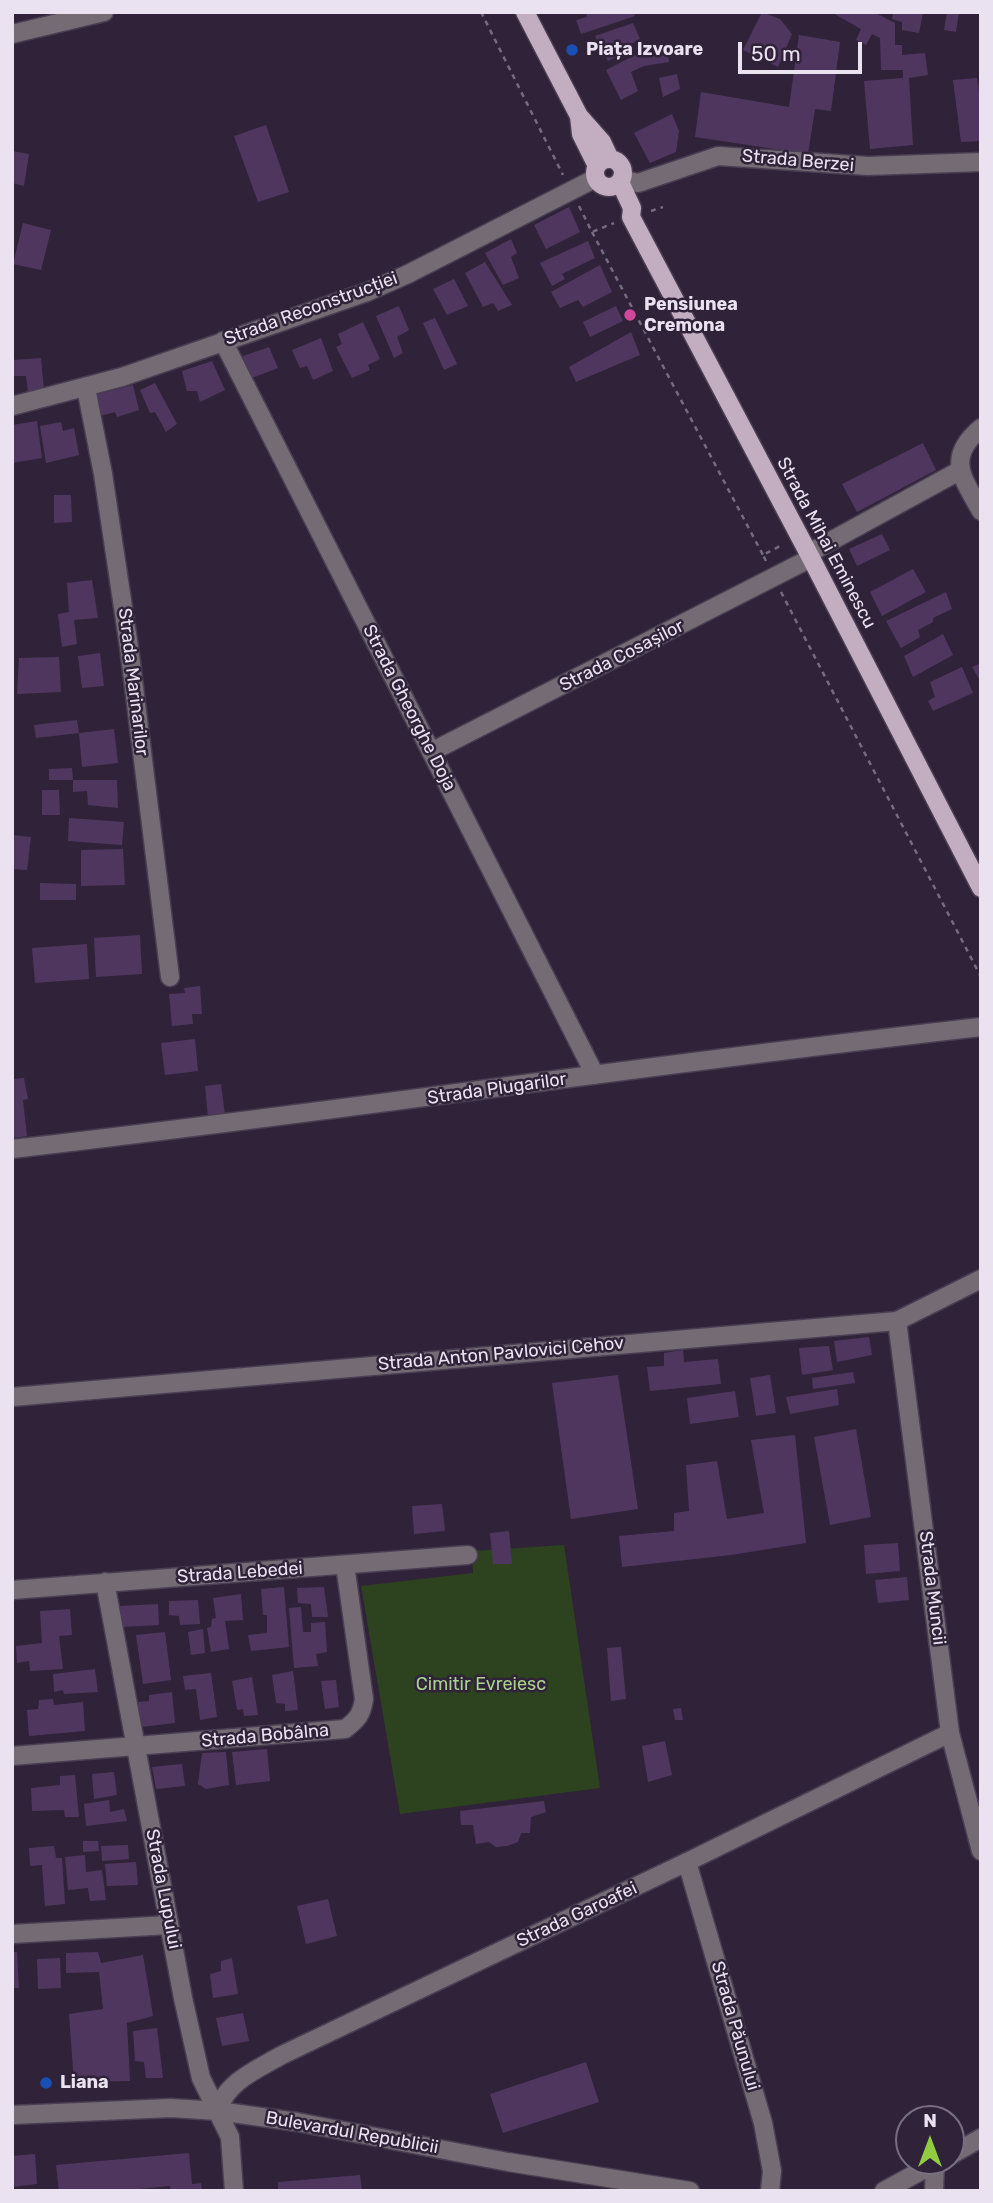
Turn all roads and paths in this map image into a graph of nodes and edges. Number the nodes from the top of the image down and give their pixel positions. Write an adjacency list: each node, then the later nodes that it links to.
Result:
1 (104, 12): 4 (street)
2 (481, 12): 7 (path)
3 (525, 12): 6 (main road, Strada Mihai Eminescu)
4 (12, 34)
5 (981, 162): 6 (street, Strada Berzei)
6 (608, 175): 11 (main road, Strada Mihai Eminescu); 13 (street, Strada Reconstrucției)
7 (565, 179)
8 (576, 200): 12 (path)
9 (663, 207): 10 (path)
10 (650, 211)
11 (623, 220): 12 (path); 21 (main road, Strada Mihai Eminescu)
12 (593, 232): 20 (path)
13 (223, 341): 14 (street, Strada Reconstrucției); 24 (street, Strada Gheorghe Doja)
14 (86, 388): 15 (street, Strada Reconstrucției); 26 (street, Strada Marinarilor)
15 (12, 407)
16 (981, 428): 17 (street)
17 (959, 471): 18 (street); 21 (street, Strada Cosașilor)
18 (981, 512)
19 (782, 545): 20 (path)
20 (763, 555): 22 (path)
21 (810, 556): 24 (street, Strada Cosașilor); 25 (main road, Strada Mihai Eminescu)
22 (769, 568)
23 (780, 589): 27 (path)
24 (431, 752): 29 (street, Strada Gheorghe Doja)
25 (981, 888)
26 (170, 977)
27 (981, 977)
28 (981, 1027): 29 (street, Strada Plugarilor)
29 (596, 1075): 30 (street, Strada Plugarilor)
30 (12, 1149)
31 (981, 1279): 32 (street, Strada Anton Pavlovici Cehov)
32 (897, 1321): 33 (street, Strada Anton Pavlovici Cehov); 38 (street, Strada Muncii)
33 (12, 1397)
34 (468, 1555): 35 (street, Strada Lebedei)
35 (345, 1565): 36 (street, Strada Lebedei); 39 (street, Strada Bobâlna)
36 (105, 1583): 37 (street, Strada Lebedei); 39 (street, Strada Lupului)
37 (12, 1590)
38 (950, 1733): 41 (street, Strada Muncii); 42 (street, Strada Garoafei)
39 (136, 1746): 40 (street, Strada Bobâlna); 43 (street, Strada Lupului)
40 (12, 1756)
41 (981, 1851)
42 (687, 1863): 45 (street, Strada Garoafei); 52 (street, Strada Păunului)
43 (169, 1924): 44 (street); 45 (street, Strada Lupului)
44 (12, 1934)
45 (218, 2111): 46 (street, Bulevardul Republicii); 50 (street, Strada Lupului); 51 (street, Bulevardul Republicii)
46 (12, 2115)
47 (981, 2138): 48 (street)
48 (965, 2147)
49 (914, 2175): 53 (street)
50 (234, 2191)
51 (690, 2191)
52 (770, 2191)
53 (884, 2191)

